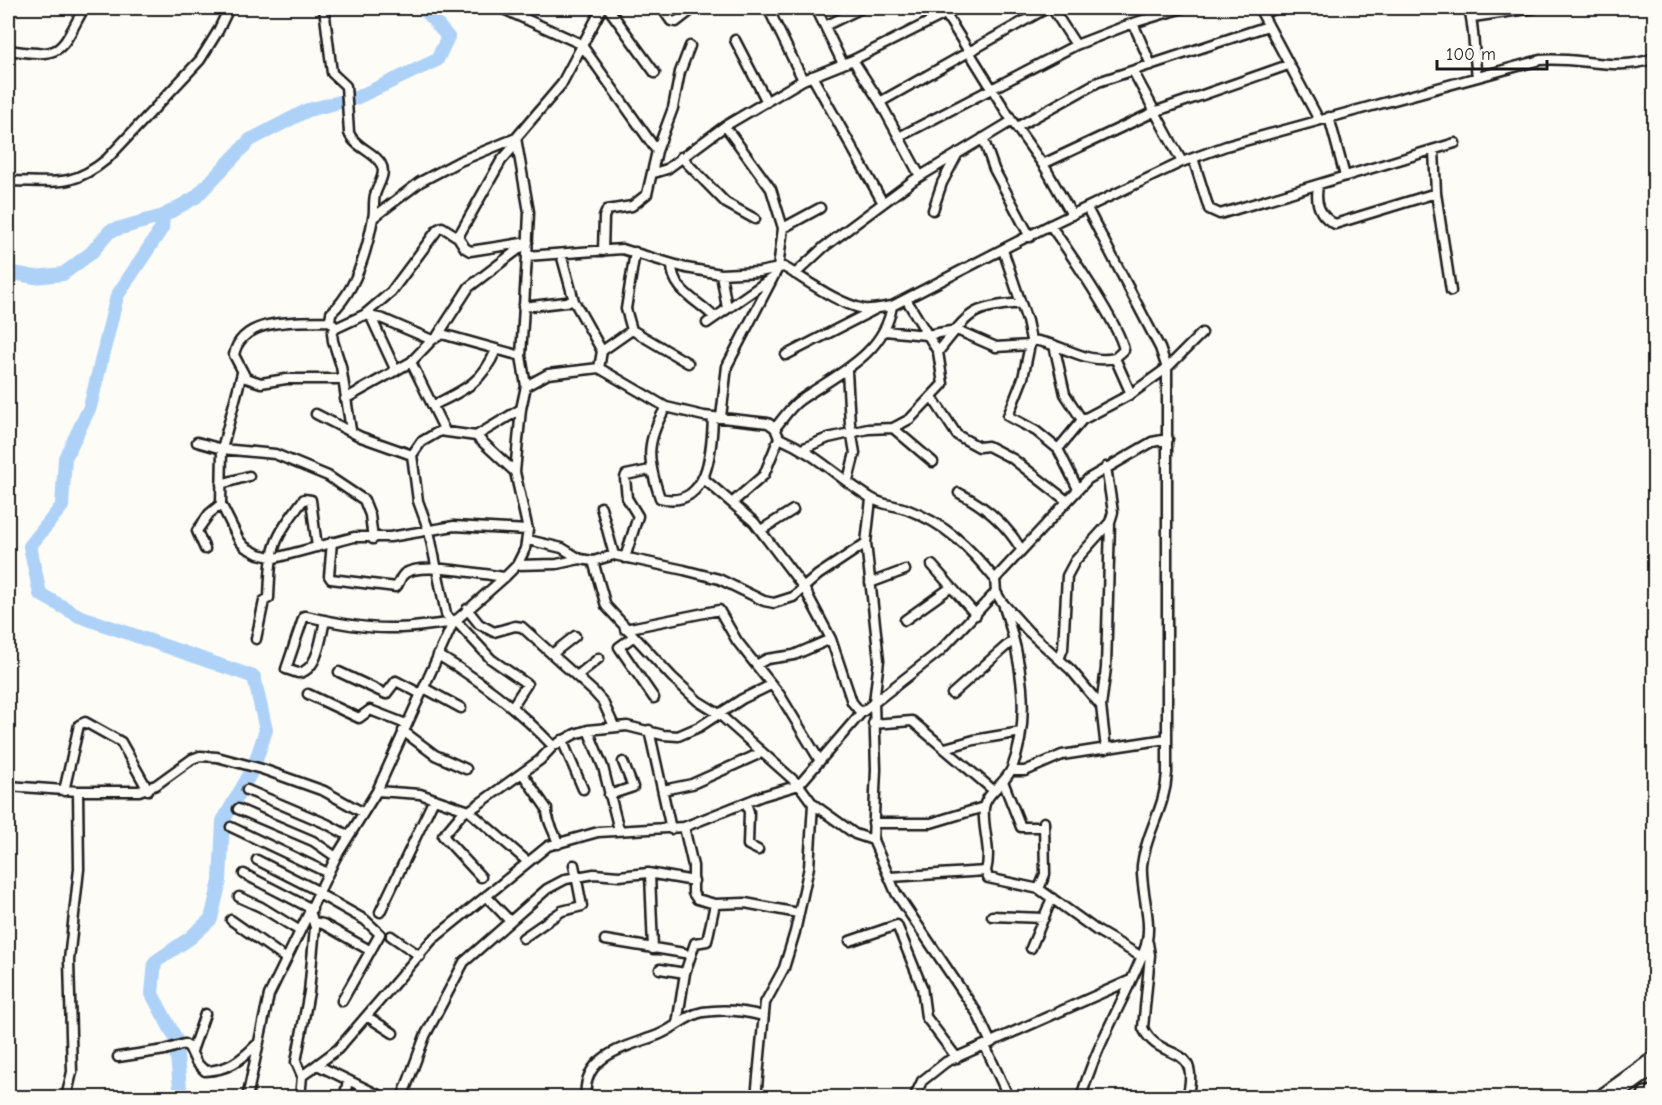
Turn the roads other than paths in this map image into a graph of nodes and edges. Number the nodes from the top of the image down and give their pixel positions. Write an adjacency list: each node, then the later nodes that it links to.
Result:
1 (10, 8): 25 (street)
2 (84, 8): 33 (street)
3 (229, 8): 67 (street)
4 (324, 8): 75 (street)
5 (501, 8): 24 (street)
6 (531, 8): 24 (street)
7 (602, 8): 30 (street)
8 (608, 8): 41 (street)
9 (662, 8): 10 (street)
10 (694, 8)
11 (768, 8): 44 (street)
12 (816, 8): 27 (street)
13 (862, 8): 27 (street)
14 (957, 8): 22 (street)
15 (1047, 8): 34 (street)
16 (1052, 8): 31 (street)
17 (1183, 8): 26 (street)
18 (1278, 8): 21 (street)
19 (1468, 8): 23 (street)
20 (1534, 8): 23 (street)
21 (1260, 10): 28 (street)
22 (945, 13): 34 (street); 36 (street)
23 (1473, 17): 43 (street)
24 (528, 18): 30 (street)
25 (8, 20)
26 (1132, 23): 31 (street); 38 (street)
27 (825, 26): 37 (street)
28 (1268, 26): 38 (street); 39 (street)
29 (735, 40): 46 (street)
30 (581, 44): 55 (street); 58 (street)
31 (1076, 45): 45 (street)
32 (690, 46): 58 (street)
33 (8, 50)
34 (969, 50): 45 (street); 47 (street)
35 (1654, 58): 43 (street)
36 (853, 60): 37 (street); 47 (street)
37 (843, 64): 42 (street)
38 (1151, 65): 40 (street)
39 (1288, 65): 48 (street); 50 (street)
40 (1133, 71): 48 (street); 51 (street)
41 (655, 73)
42 (812, 76): 44 (street); 70 (street)
43 (1477, 76): 49 (street)
44 (803, 80): 46 (street)
45 (992, 87): 51 (street); 53 (street)
46 (767, 102): 52 (street)
47 (880, 102): 53 (street)
48 (1154, 112): 62 (street); 63 (street)
49 (1329, 117): 50 (street); 66 (street)
50 (1318, 120): 61 (street)
51 (1015, 124): 54 (street); 63 (street)
52 (724, 126): 60 (street); 78 (street)
53 (899, 136): 65 (street)
54 (983, 138): 59 (street); 80 (street)
55 (516, 141): 75 (street); 79 (street); 81 (street)
56 (1455, 143): 57 (street)
57 (1434, 150): 66 (street); 69 (street)
58 (657, 151): 64 (street)
59 (958, 153): 65 (street); 73 (street)
60 (681, 157): 64 (street); 76 (street)
61 (1192, 158): 62 (street); 68 (street)
62 (1182, 162): 72 (street)
63 (1043, 164): 74 (street)
64 (654, 173): 83 (street)
65 (920, 176): 70 (street)
66 (1345, 176): 68 (street)
67 (8, 181)
68 (1318, 186): 69 (street)
69 (1436, 194): 92 (street)
70 (883, 203): 90 (street)
71 (820, 208): 78 (street)
72 (1087, 208): 74 (street); 119 (street)
73 (933, 210)
74 (1072, 215): 77 (street)
75 (374, 217): 101 (street)
76 (755, 219)
77 (1050, 225): 80 (street); 115 (street)
78 (783, 228): 88 (street)
79 (458, 237): 81 (street); 100 (street)
80 (1030, 237): 82 (street)
81 (528, 242): 86 (street); 107 (street)
82 (1003, 250): 93 (street); 95 (street)
83 (603, 251): 84 (street); 85 (street)
84 (635, 252): 87 (street); 102 (street)
85 (561, 254): 86 (street); 94 (street)
86 (527, 256): 97 (street)
87 (672, 265): 89 (street); 98 (street)
88 (778, 268): 89 (street); 90 (street); 91 (street)
89 (721, 274): 98 (street)
90 (795, 274): 99 (street)
91 (774, 277): 98 (street); 132 (street)
92 (1451, 291)
93 (906, 299): 96 (street); 106 (street)
94 (574, 300): 97 (street); 111 (street)
95 (1021, 303): 103 (street); 108 (street)
96 (892, 306): 99 (street); 104 (street)
97 (523, 307): 114 (street)
98 (727, 308)
99 (875, 309): 113 (street)
100 (368, 316): 101 (street); 107 (street); 120 (street)
101 (333, 324): 122 (street); 123 (street)
102 (632, 330): 111 (street); 117 (street)
103 (957, 330): 106 (street); 108 (street); 112 (street)
104 (885, 331): 106 (street); 121 (street)
105 (1202, 333): 119 (street)
106 (926, 335): 112 (street)
107 (435, 337): 110 (street); 116 (street)
108 (1031, 343): 109 (street); 145 (street)
109 (1054, 345): 115 (street); 133 (street)
110 (496, 350): 114 (street); 128 (street)
111 (602, 351): 118 (street)
112 (938, 352): 126 (street)
113 (786, 355)
114 (521, 356): 124 (street)
115 (1115, 358): 125 (street)
116 (411, 362): 120 (street); 128 (street)
117 (687, 363)
118 (599, 368): 124 (street); 129 (street)
119 (1167, 368): 125 (street); 141 (street)
120 (396, 371): 127 (street)
121 (847, 371): 134 (street); 138 (street)
122 (242, 373): 123 (street); 144 (street)
123 (343, 379): 127 (street)
124 (526, 386): 130 (street)
125 (1131, 394): 133 (street)
126 (932, 397): 135 (street); 158 (street)
127 (345, 399): 136 (street)
128 (434, 405): 137 (street)
129 (666, 407): 132 (street); 149 (street)
130 (521, 409): 139 (street); 150 (street)
131 (316, 414): 136 (street)
132 (717, 417): 134 (street); 152 (street)
133 (1082, 420): 145 (street)
134 (775, 428): 140 (street)
135 (892, 428): 138 (street); 147 (street)
136 (351, 430): 146 (street)
137 (445, 431): 139 (street); 146 (street)
138 (852, 433): 143 (street); 153 (street)
139 (476, 436): 150 (street)
140 (779, 438): 143 (street); 159 (street)
141 (1168, 439): 148 (street); 225 (street)
142 (197, 442): 144 (street)
143 (804, 448): 153 (street)
144 (222, 449): 154 (street); 167 (street)
145 (1058, 449): 155 (street)
146 (412, 455): 166 (street)
147 (933, 462)
148 (1106, 467): 155 (street); 163 (street)
149 (650, 470): 152 (street); 176 (street)
150 (515, 472): 164 (street)
151 (249, 476): 154 (street)
152 (704, 479): 159 (street)
153 (848, 480): 157 (street)
154 (221, 484): 160 (street)
155 (1078, 489): 158 (street)
156 (959, 493): 173 (street)
157 (871, 499): 170 (street); 184 (street)
158 (1066, 501): 173 (street)
159 (733, 502): 165 (street)
160 (221, 504): 172 (street); 175 (street)
161 (601, 507): 174 (street)
162 (793, 510): 165 (street)
163 (1110, 522): 204 (street); 214 (street)
164 (528, 530): 166 (street); 168 (street)
165 (760, 530): 186 (street)
166 (429, 531): 167 (street); 181 (street)
167 (373, 539): 169 (street)
168 (528, 540): 177 (street); 179 (street)
169 (332, 542): 171 (street); 181 (street)
170 (866, 543): 185 (street); 186 (street)
171 (317, 547): 175 (street); 175 (street)
172 (205, 549)
173 (1021, 549): 184 (street)
174 (614, 555): 176 (street); 178 (street)
175 (271, 558): 198 (street)
176 (625, 558): 186 (street)
177 (580, 559): 178 (street); 179 (street)
178 (593, 561): 195 (street)
179 (517, 565): 183 (street)
180 (932, 565): 187 (street)
181 (437, 569): 183 (street); 194 (street)
182 (905, 570): 185 (street)
183 (505, 577): 190 (street)
184 (995, 579): 188 (street)
185 (870, 583): 213 (street)
186 (804, 588): 199 (street)
187 (950, 588): 191 (street); 193 (street)
188 (996, 592): 189 (street); 191 (street)
189 (1001, 601): 200 (street); 204 (street)
190 (467, 609): 194 (street); 201 (street)
191 (976, 615): 213 (street)
192 (325, 620): 192 (street); 194 (street)
193 (905, 620)
194 (454, 621): 202 (street); 215 (street)
195 (625, 628): 197 (street); 205 (street)
196 (575, 636): 201 (street)
197 (633, 637): 212 (street); 218 (street)
198 (256, 639)
199 (831, 639): 205 (street); 217 (street)
200 (1013, 640): 211 (street); 224 (street)
201 (552, 654): 207 (street)
202 (438, 655): 209 (street); 215 (street)
203 (599, 658): 207 (street)
204 (1059, 659): 214 (street)
205 (756, 665): 208 (street)
206 (339, 672): 209 (street)
207 (578, 675): 220 (street)
208 (771, 685): 218 (street); 231 (street)
209 (423, 691): 216 (street); 221 (street)
210 (308, 694): 221 (street)
211 (952, 694)
212 (654, 698)
213 (874, 702): 217 (street); 219 (street)
214 (1101, 706): 229 (street)
215 (512, 707): 227 (street)
216 (461, 708)
217 (861, 713): 231 (street)
218 (718, 714): 223 (street); 230 (street)
219 (873, 724): 228 (street); 255 (street)
220 (614, 726): 222 (street); 223 (street)
221 (405, 728): 233 (street); 246 (street)
222 (588, 730): 226 (street); 247 (street)
223 (649, 730): 242 (street)
224 (1021, 732): 228 (street); 234 (street)
225 (1166, 739): 229 (street); 297 (street)
226 (562, 740): 227 (street); 239 (street)
227 (553, 746): 235 (street)
228 (945, 748): 243 (street)
229 (1106, 749): 234 (street)
230 (760, 753): 237 (street); 242 (street)
231 (820, 761): 237 (street)
232 (624, 762): 247 (street)
233 (466, 769)
234 (1012, 771): 236 (street)
235 (522, 772): 253 (street); 262 (street)
236 (1004, 784): 243 (street); 276 (street)
237 (799, 785): 249 (street); 250 (street)
238 (8, 786): 244 (street)
239 (583, 789)
240 (148, 790): 244 (street); 245 (street); 254 (street)
241 (247, 790): 260 (street)
242 (663, 790): 258 (street)
243 (993, 790): 251 (street)
244 (64, 791): 245 (street)
245 (78, 791): 325 (street)
246 (377, 791): 248 (street); 254 (street)
247 (609, 795): 259 (street)
248 (434, 798): 253 (street); 283 (street)
249 (746, 802): 257 (street); 263 (street)
250 (813, 804): 261 (street); 284 (street)
251 (984, 807): 255 (street); 268 (street)
252 (238, 809): 264 (street)
253 (466, 811): 266 (street); 272 (street)
254 (362, 812): 260 (street)
255 (873, 823): 261 (street)
256 (231, 826): 269 (street)
257 (684, 827): 258 (street); 275 (street)
258 (671, 829): 259 (street)
259 (619, 830): 262 (street)
260 (349, 836): 264 (street)
261 (873, 840): 274 (street)
262 (558, 844): 266 (street)
263 (758, 850)
264 (336, 857): 269 (street)
265 (257, 860): 277 (street)
266 (528, 862): 278 (street)
267 (574, 865): 273 (street)
268 (986, 871): 274 (street); 276 (street)
269 (328, 873): 277 (street)
270 (244, 874): 282 (street)
271 (650, 874): 273 (street); 275 (street); 299 (street)
272 (481, 877)
273 (578, 877): 289 (street); 294 (street)
274 (890, 877): 286 (street)
275 (694, 881): 281 (street)
276 (1039, 889): 280 (street)
277 (320, 893): 282 (street); 300 (street)
278 (486, 896): 289 (street); 302 (street)
279 (239, 897): 292 (street)
280 (1052, 898): 287 (street); 303 (street)
281 (715, 904): 284 (street); 306 (street)
282 (311, 910): 290 (street); 292 (street)
283 (380, 912)
284 (798, 914): 310 (street)
285 (992, 916): 287 (street)
286 (912, 918): 291 (street); 315 (street)
287 (1044, 918): 298 (street)
288 (231, 920): 304 (street)
289 (509, 920): 330 (street)
290 (314, 922): 300 (street); 322 (street)
291 (897, 925): 296 (street); 318 (street)
292 (300, 931): 304 (street)
293 (391, 936): 302 (street)
294 (523, 938)
295 (605, 940): 299 (street)
296 (850, 941)
297 (1147, 941): 303 (street); 336 (street)
298 (1031, 948)
299 (653, 949): 301 (street)
300 (371, 951): 308 (street)
301 (684, 953)
302 (420, 956): 311 (street)
303 (1142, 957): 307 (street)
304 (285, 958): 314 (street)
305 (660, 969): 306 (street)
306 (685, 973): 312 (street)
307 (1131, 980): 315 (street); 335 (street)
308 (342, 1001)
309 (205, 1014): 316 (street)
310 (763, 1016): 312 (street); 332 (street)
311 (368, 1017): 313 (street); 320 (street)
312 (677, 1024): 331 (street)
313 (393, 1032)
314 (256, 1044): 316 (street); 326 (street)
315 (988, 1044): 318 (street); 334 (street)
316 (192, 1051): 317 (street)
317 (118, 1056)
318 (957, 1058): 333 (street)
319 (1654, 1058): 337 (main road)
320 (317, 1065): 322 (street); 323 (street)
321 (1653, 1073): 338 (main road)
322 (302, 1076): 327 (street)
323 (348, 1081): 328 (street); 329 (street)
324 (1654, 1090): 339 (street)
325 (66, 1098)
326 (247, 1098)
327 (300, 1098)
328 (344, 1098)
329 (385, 1098)
330 (402, 1098)
331 (586, 1098)
332 (756, 1098)
333 (914, 1098)
334 (1009, 1098)
335 (1081, 1098)
336 (1187, 1098)
337 (1597, 1098)
338 (1614, 1098)
339 (1641, 1098)

